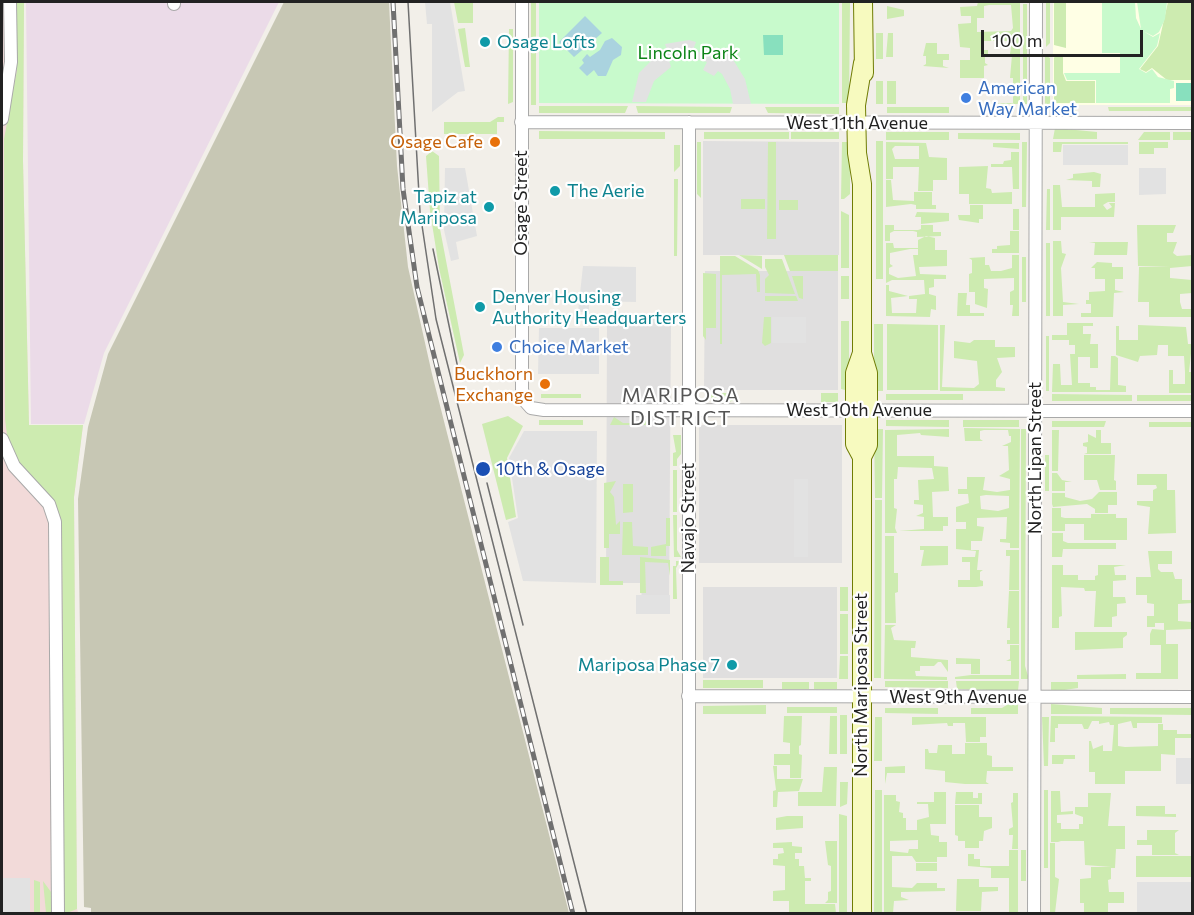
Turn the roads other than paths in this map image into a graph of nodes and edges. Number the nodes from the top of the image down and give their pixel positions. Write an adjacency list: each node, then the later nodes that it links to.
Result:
1 (10, 2): 5 (street)
2 (522, 2): 6 (street, Osage Street)
3 (863, 2): 8 (street, North Mariposa Street)
4 (1036, 2): 9 (street, North Lipan Street)
5 (2, 119)
6 (521, 122): 7 (street, West 11th Avenue); 11 (street, Osage Street)
7 (689, 122): 8 (street, West 11th Avenue); 12 (street, Navajo Street)
8 (862, 122): 9 (street, West 11th Avenue); 13 (street, North Mariposa Street)
9 (1036, 123): 10 (street, West 11th Avenue); 14 (street, North Lipan Street)
10 (1192, 123)
11 (526, 404): 12 (street, West 10th Avenue)
12 (688, 410): 13 (street, West 10th Avenue); 17 (street, Navajo Street)
13 (861, 410): 14 (street, West 10th Avenue); 18 (street, North Mariposa Street)
14 (1035, 411): 15 (street, West 10th Avenue); 19 (street, North Lipan Street)
15 (1192, 411)
16 (2, 439): 21 (street)
17 (688, 696): 18 (street, West 9th Avenue); 22 (street, Navajo Street)
18 (861, 697): 19 (street, West 9th Avenue); 23 (street, North Mariposa Street)
19 (1035, 697): 20 (street, West 9th Avenue); 24 (street, North Lipan Street)
20 (1192, 697)
21 (58, 914)
22 (688, 914)
23 (862, 914)
24 (1034, 914)

